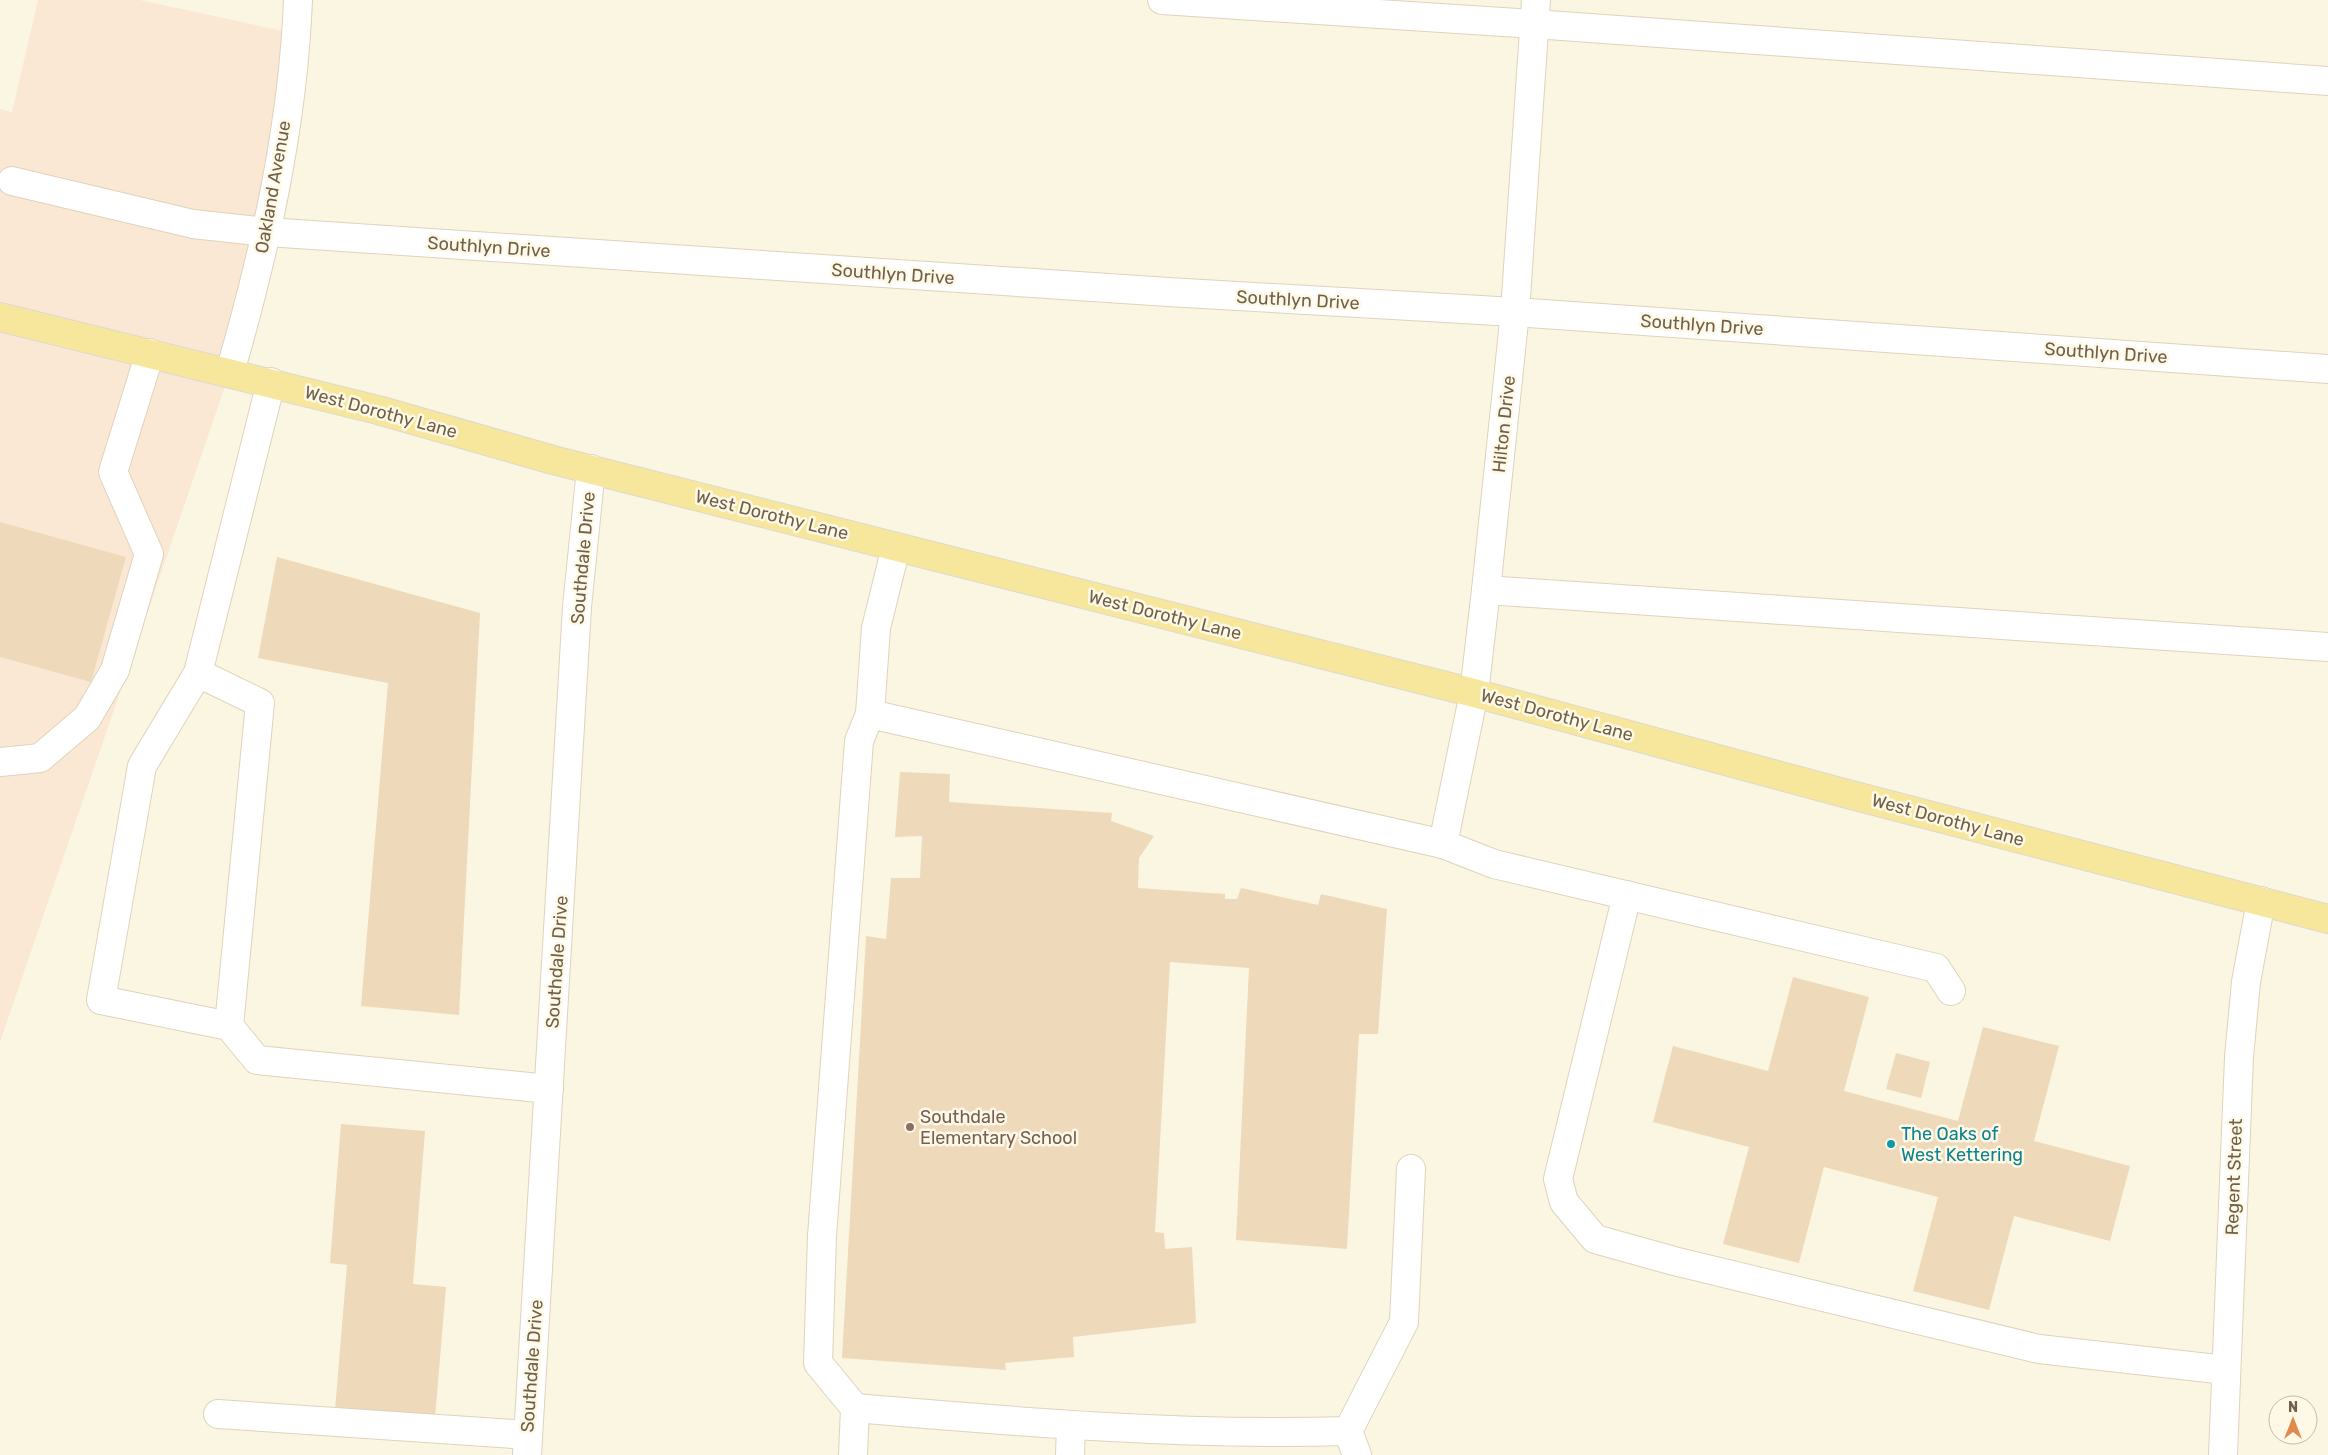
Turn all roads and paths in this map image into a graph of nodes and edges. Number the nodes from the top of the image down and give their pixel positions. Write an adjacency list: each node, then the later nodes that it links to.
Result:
1 (298, 0): 6 (street, Oakland Avenue)
2 (1162, 0): 3 (street)
3 (1535, 12): 4 (street); 7 (street, Hilton Drive)
4 (2328, 81)
5 (12, 181): 6 (street, Southlyn Drive)
6 (267, 232): 7 (street, Southlyn Drive); 11 (street, Oakland Avenue)
7 (1515, 312): 10 (street, Southlyn Drive); 15 (street, Hilton Drive)
8 (0, 317): 9 (main road, West Dorothy Lane)
9 (150, 353): 11 (main road, West Dorothy Lane); 20 (street)
10 (2328, 369)
11 (230, 372): 12 (main road, West Dorothy Lane)
12 (271, 382): 13 (main road, West Dorothy Lane); 17 (street)
13 (590, 469): 14 (main road, West Dorothy Lane); 27 (street, Southdale Drive)
14 (896, 547): 18 (main road, West Dorothy Lane); 19 (street)
15 (1486, 590): 16 (street); 18 (street, Hilton Drive)
16 (2328, 647)
17 (198, 673): 26 (street); 26 (street)
18 (1474, 693): 21 (street, Hilton Drive); 23 (main road, West Dorothy Lane)
19 (870, 714): 21 (street); 30 (street)
20 (0, 762)
21 (1443, 844): 22 (street)
22 (1627, 895): 25 (street); 29 (street)
23 (2261, 901): 24 (main road, West Dorothy Lane); 29 (street, Regent Street)
24 (2328, 919)
25 (1951, 990)
26 (230, 1026): 27 (street)
27 (549, 1089): 34 (street, Southdale Drive)
28 (1410, 1169): 33 (street)
29 (2226, 1370): 37 (street, Regent Street)
30 (854, 1408): 32 (street); 35 (street)
31 (218, 1414): 34 (street)
32 (1071, 1426): 33 (street); 36 (street)
33 (1352, 1443)
34 (527, 1445)
35 (853, 1455)
36 (1070, 1455)
37 (2223, 1455)

